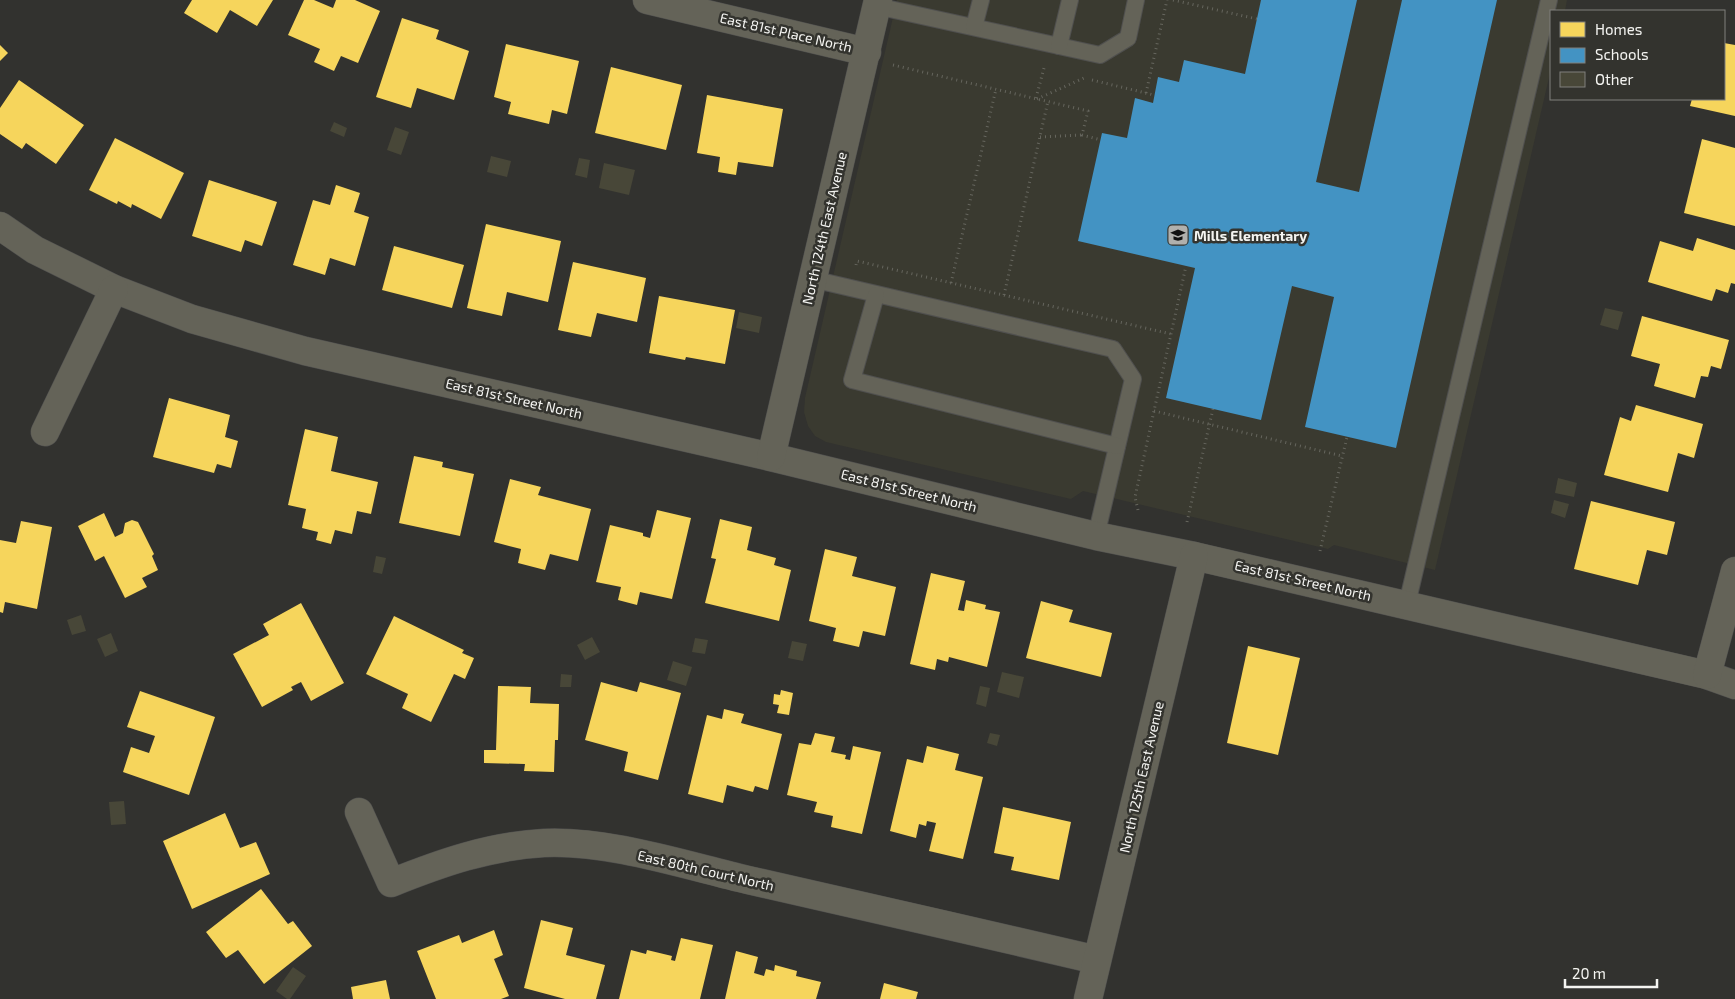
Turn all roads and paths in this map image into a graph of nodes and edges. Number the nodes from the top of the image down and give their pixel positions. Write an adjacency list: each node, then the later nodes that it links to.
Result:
1 (647, 0): 12 (street, East 81st Place North)
2 (981, 0): 10 (lane)
3 (1070, 0): 11 (lane)
4 (1136, 0): 11 (lane)
5 (1168, 0): 16 (path)
6 (1173, 0): 9 (path)
7 (1549, 0): 46 (lane)
8 (877, 3): 10 (lane); 12 (street, North 124th East Avenue)
9 (1257, 19)
10 (974, 27): 11 (lane)
11 (1059, 46)
12 (867, 52): 26 (street, North 124th East Avenue)
13 (892, 65): 15 (path)
14 (1043, 72): 18 (path)
15 (996, 89): 18 (path); 27 (path)
16 (1146, 93): 17 (path); 18 (path)
17 (1154, 95)
18 (1036, 99): 19 (path)
19 (1048, 102): 20 (path); 21 (path)
20 (1082, 135): 21 (path); 22 (path)
21 (1040, 137): 30 (path)
22 (1101, 140)
23 (0, 226): 28 (street, East 81st Street North)
24 (855, 266): 27 (path)
25 (1186, 266): 31 (path)
26 (812, 279): 29 (lane); 39 (street, North 124th East Avenue)
27 (951, 283): 30 (path)
28 (114, 289): 35 (street); 39 (street, East 81st Street North)
29 (876, 294): 37 (lane); 37 (lane)
30 (1004, 295): 31 (path)
31 (1170, 334): 33 (path)
32 (1213, 409): 34 (path)
33 (1154, 411): 34 (path); 40 (path)
34 (1210, 424): 38 (path); 41 (path)
35 (44, 432)
36 (1347, 437): 38 (path)
37 (1117, 446): 42 (lane)
38 (1342, 456): 43 (path)
39 (771, 457): 42 (street, East 81st Street North)
40 (1138, 510)
41 (1187, 522)
42 (1096, 536): 44 (street, East 81st Street North)
43 (1320, 551)
44 (1194, 556): 46 (street, East 81st Street North); 50 (street, North 125th East Avenue)
45 (1735, 571): 47 (street)
46 (1407, 604): 47 (street, East 81st Street North)
47 (1707, 674): 48 (street, East 81st Street North)
48 (1735, 685)
49 (359, 812): 50 (street, East 80th Court North)
50 (1097, 960): 51 (street, North 125th East Avenue)
51 (1088, 999)

